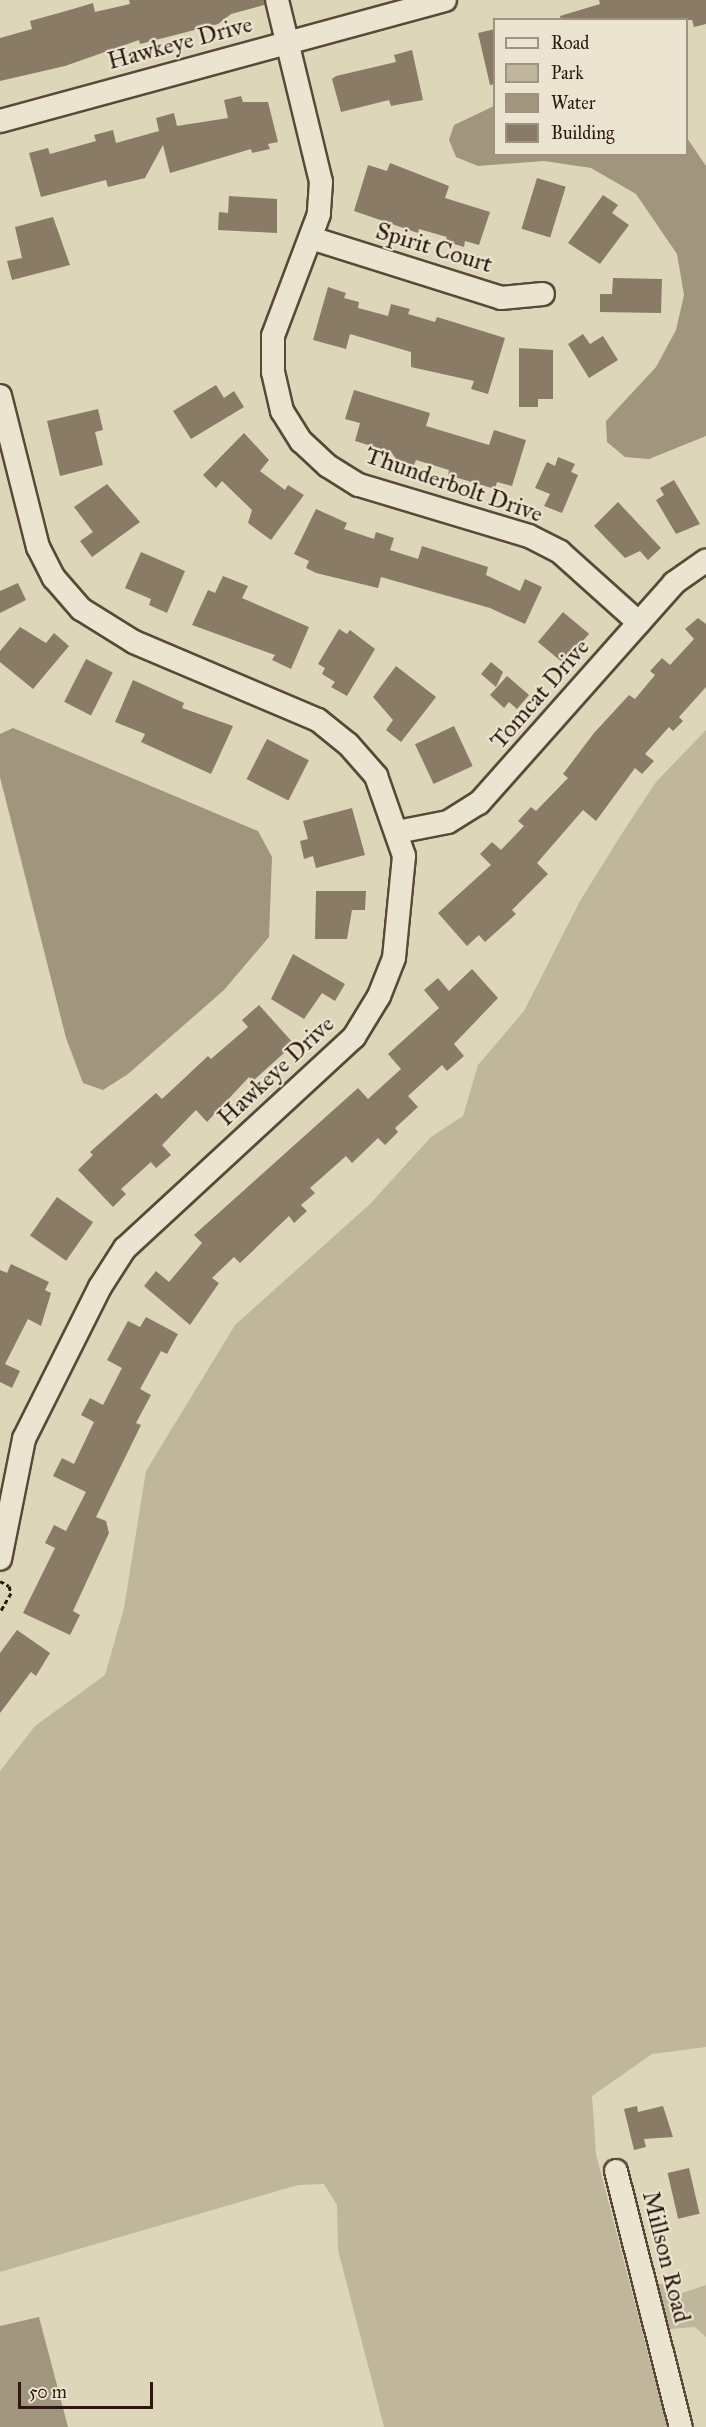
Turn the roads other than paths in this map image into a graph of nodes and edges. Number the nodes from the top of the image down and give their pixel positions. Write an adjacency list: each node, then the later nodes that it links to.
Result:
1 (277, 0): 3 (street, Thunderbolt Drive)
2 (445, 0): 3 (street, Hawkeye Drive)
3 (288, 42): 4 (street, Hawkeye Drive); 5 (street, Thunderbolt Drive)
4 (0, 121)
5 (311, 238): 6 (street, Spirit Court); 9 (street, Thunderbolt Drive)
6 (543, 294)
7 (0, 396): 10 (street, Hawkeye Drive)
8 (706, 561): 9 (street, Tomcat Drive)
9 (639, 622): 10 (street, Tomcat Drive)
10 (397, 832): 11 (street, Hawkeye Drive)
11 (0, 1559)
12 (616, 2171): 13 (street, Millson Road)
13 (681, 2427)

